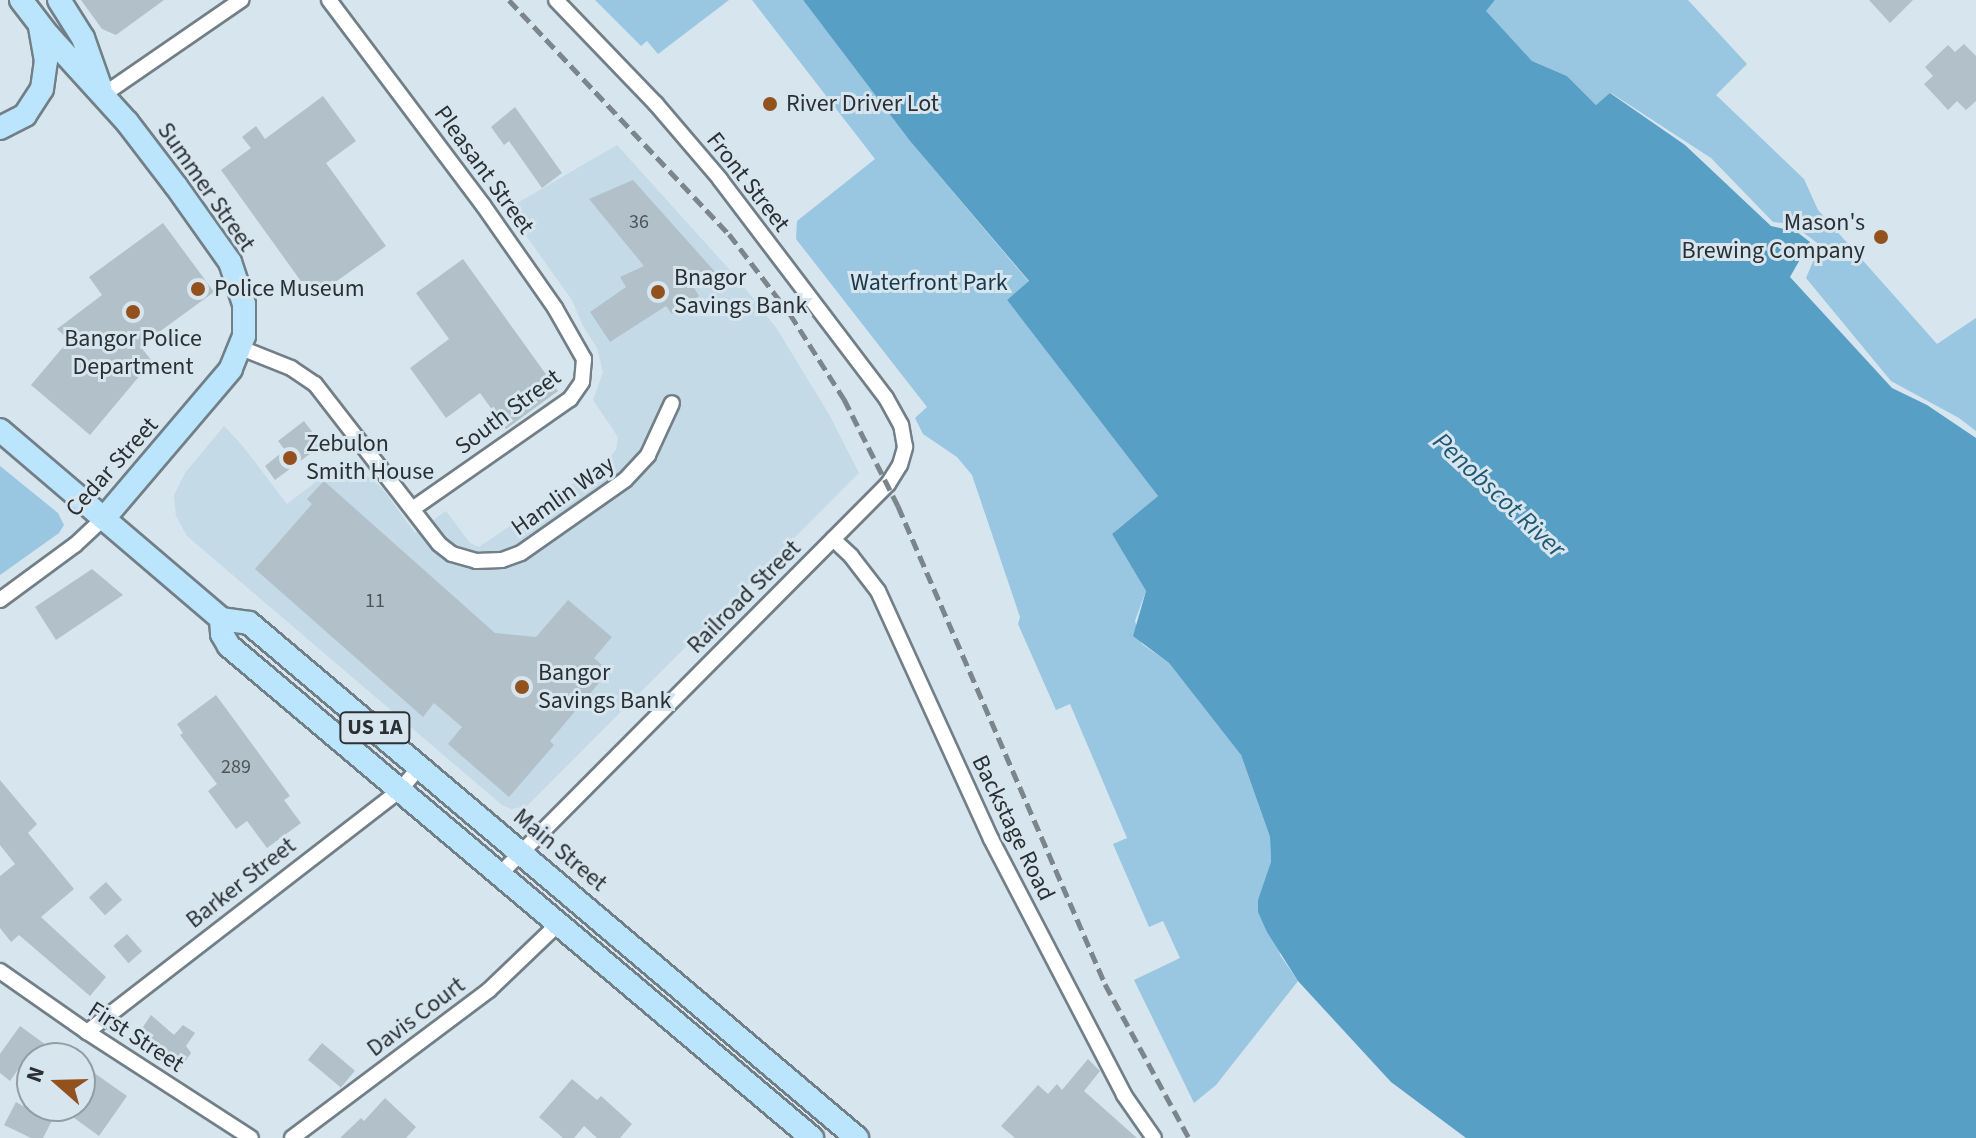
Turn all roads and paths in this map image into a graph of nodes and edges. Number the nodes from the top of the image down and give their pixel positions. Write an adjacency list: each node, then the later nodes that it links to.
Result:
1 (21, 0): 6 (main road, Summer Street)
2 (59, 0): 7 (main road)
3 (241, 0): 7 (street)
4 (329, 0): 10 (street, Pleasant Street)
5 (556, 0): 13 (street, Front Street)
6 (40, 26): 7 (main road, Summer Street); 8 (main road)
7 (103, 95): 9 (main road, Summer Street)
8 (0, 128)
9 (241, 348): 14 (street); 15 (main road, Cedar Street)
10 (584, 375): 14 (street, South Street)
11 (672, 403): 14 (street, Hamlin Way)
12 (0, 430): 15 (main road, Main Street)
13 (905, 447): 16 (street, Railroad Street)
14 (414, 508)
15 (104, 518): 17 (street, Cedar Street); 18 (main road, Main Street / US 1A)
16 (833, 539): 21 (street, Railroad Street); 30 (street, Backstage Road)
17 (0, 600)
18 (221, 619): 19 (main road, Main Street / US 1A); 20 (main road, Main Street / US 1A)
19 (420, 766): 20 (street, Barker Street); 21 (main road, Main Street / US 1A)
20 (401, 789): 22 (main road, Main Street / US 1A); 25 (street, Barker Street)
21 (522, 852): 22 (street, Railroad Street); 29 (main road, Main Street / US 1A)
22 (501, 873): 23 (main road, Main Street / US 1A)
23 (559, 923): 27 (street, Davis Court); 28 (main road, Main Street / US 1A)
24 (0, 971): 25 (street, First Street)
25 (87, 1032): 26 (street, First Street)
26 (251, 1138)
27 (292, 1138)
28 (812, 1138)
29 (857, 1138)
30 (1154, 1138)

